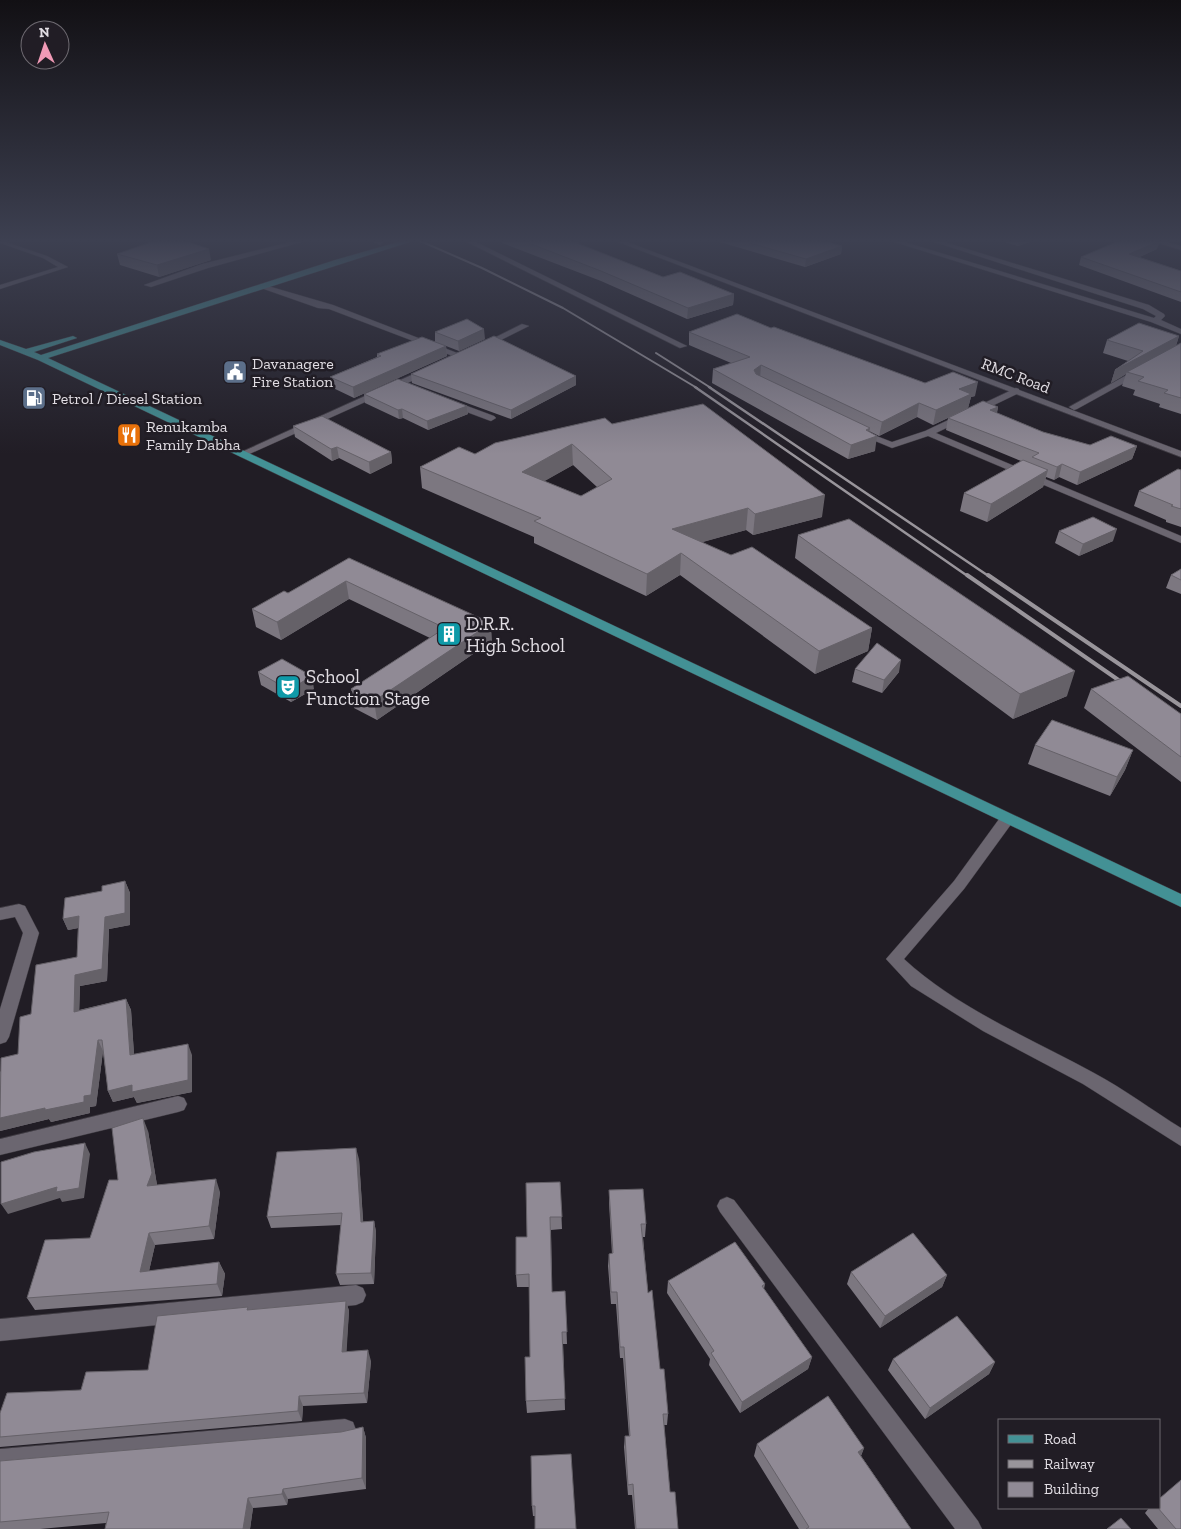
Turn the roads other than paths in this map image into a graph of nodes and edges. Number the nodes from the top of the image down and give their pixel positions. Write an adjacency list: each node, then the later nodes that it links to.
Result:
1 (185, 311): 16 (main road)
2 (343, 311): 15 (street)
3 (612, 311): 13 (street)
4 (805, 311): 18 (street, RMC Road)
5 (818, 311): 20 (street, RMC Road)
6 (1126, 311): 8 (street)
7 (1153, 311): 8 (street)
8 (1154, 320): 10 (street)
9 (525, 326): 15 (street)
10 (1181, 331)
11 (82, 335): 14 (main road)
12 (0, 342): 14 (main road)
13 (683, 346)
14 (26, 352): 16 (main road)
15 (469, 352): 25 (street)
16 (41, 358): 25 (main road)
17 (1148, 366): 20 (street)
18 (1016, 391): 23 (street); 26 (street, RMC Road)
19 (445, 400): 21 (street)
20 (1074, 407): 24 (street, RMC Road)
21 (491, 418)
22 (855, 430): 23 (street)
23 (928, 433): 27 (street)
24 (1181, 446)
25 (242, 454): 28 (main road)
26 (1181, 454)
27 (1181, 540)
28 (1007, 818): 29 (main road); 33 (street)
29 (1181, 901)
30 (0, 914): 31 (street)
31 (0, 1036)
32 (178, 1104): 34 (street)
33 (1181, 1138)
34 (0, 1147)
35 (727, 1206): 40 (street)
36 (356, 1296): 37 (street)
37 (0, 1330)
38 (345, 1430): 39 (street)
39 (0, 1460)
40 (970, 1529)

